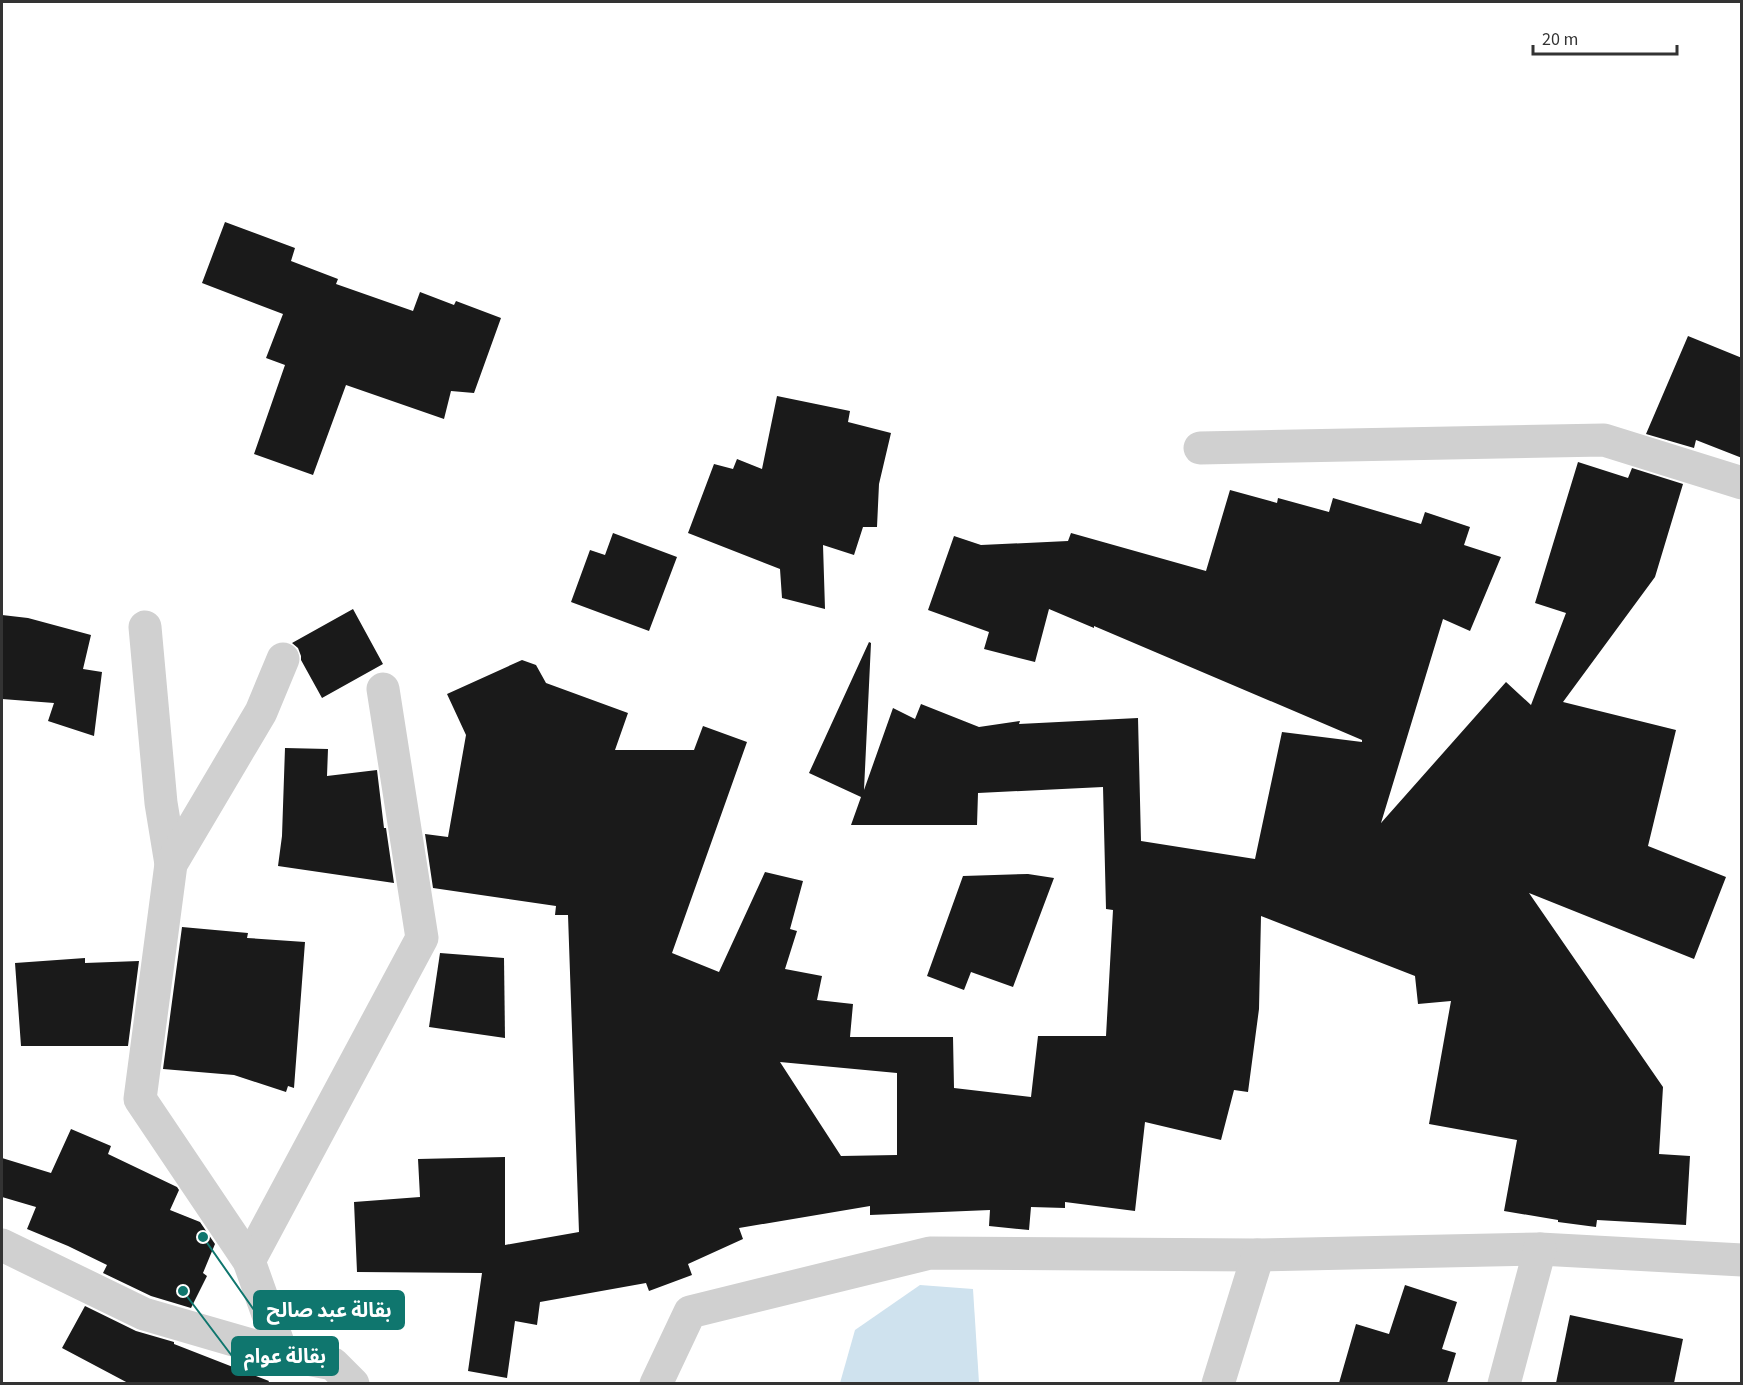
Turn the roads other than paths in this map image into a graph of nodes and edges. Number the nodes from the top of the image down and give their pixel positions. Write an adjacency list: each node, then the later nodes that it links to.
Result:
1 (1200, 448): 2 (street)
2 (1742, 483)
3 (146, 627): 6 (street)
4 (283, 658): 6 (street)
5 (383, 689): 11 (street)
6 (171, 864): 11 (street)
7 (2, 1245): 12 (street)
8 (1540, 1249): 9 (street); 10 (street); 16 (street)
9 (1258, 1255): 14 (street); 15 (street)
10 (1742, 1260)
11 (249, 1261): 12 (street)
12 (282, 1353): 13 (street)
13 (352, 1383)
14 (656, 1383)
15 (1218, 1383)
16 (1504, 1383)

